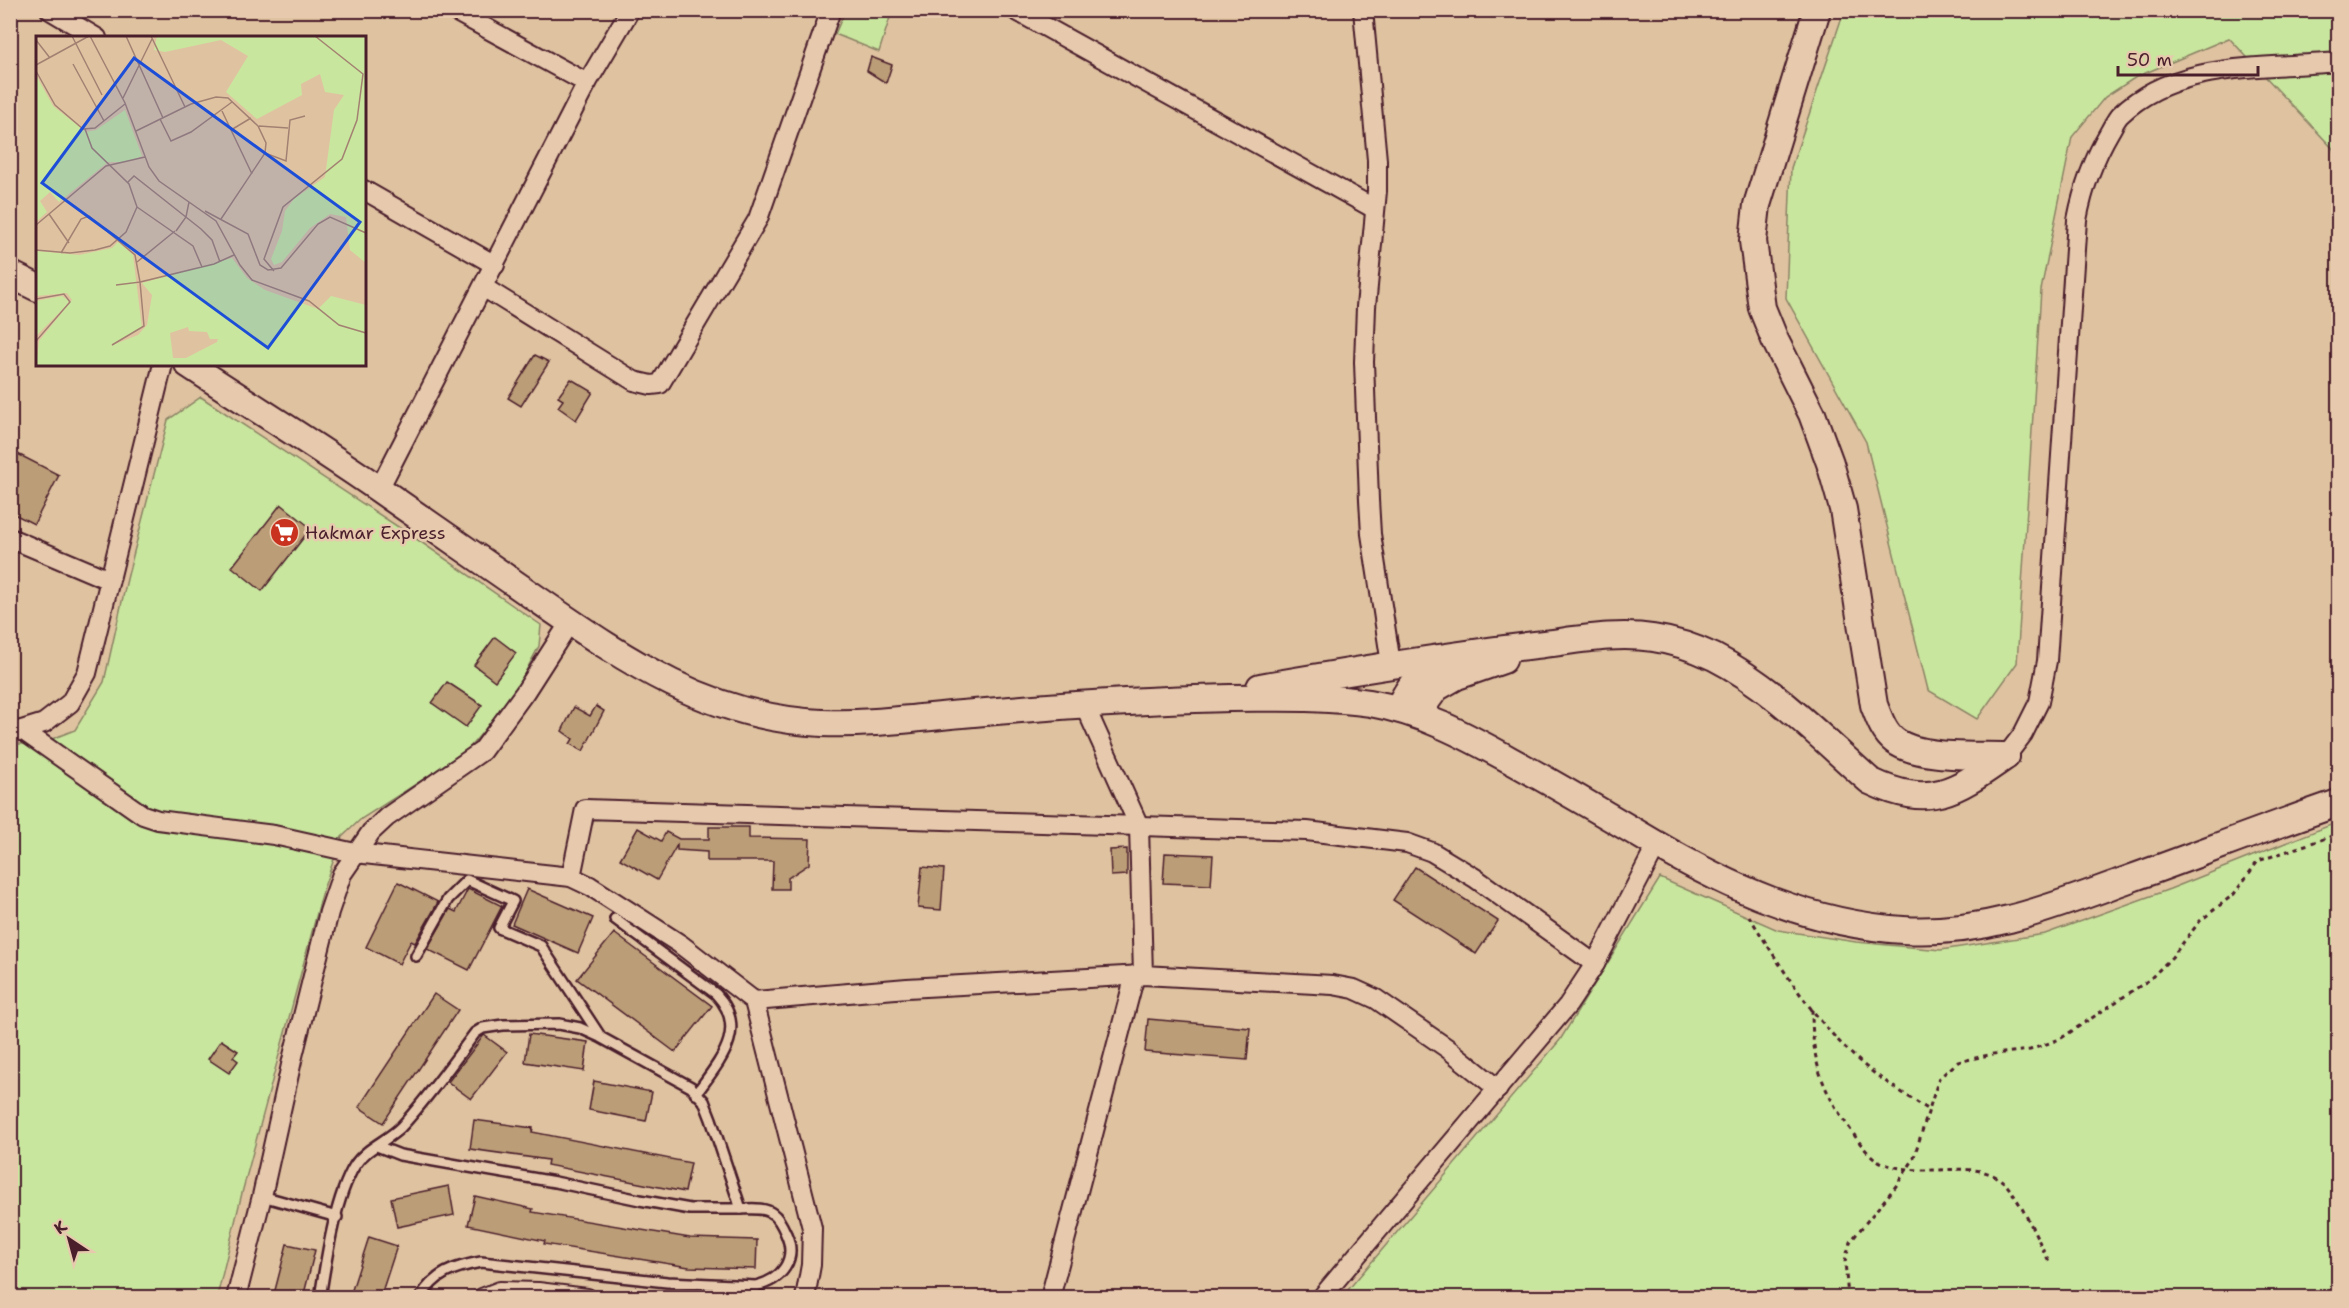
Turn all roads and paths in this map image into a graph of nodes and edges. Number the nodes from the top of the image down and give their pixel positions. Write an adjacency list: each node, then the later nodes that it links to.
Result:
1 (50, 10): 8 (street)
2 (453, 10): 11 (street)
3 (630, 10): 11 (street)
4 (831, 10): 17 (street)
5 (1363, 10): 13 (street)
6 (1817, 10): 31 (main road)
7 (1020, 12): 13 (street)
8 (72, 24): 9 (street)
9 (93, 36)
10 (2338, 62): 31 (street)
11 (587, 83): 14 (street)
12 (366, 191): 14 (street)
13 (1375, 209): 26 (street)
14 (495, 265): 17 (street)
15 (10, 274): 16 (main road)
16 (36, 287)
17 (483, 287): 20 (street)
18 (162, 366): 22 (street)
19 (191, 366): 20 (main road)
20 (380, 489): 23 (main road)
21 (10, 538): 22 (street)
22 (109, 580): 30 (street)
23 (570, 622): 28 (main road); 36 (street)
24 (1552, 644): 25 (main road); 29 (main road); 31 (main road)
25 (1442, 657): 26 (main road); 29 (main road)
26 (1391, 664): 27 (main road)
27 (1189, 699): 28 (main road); 29 (main road)
28 (1084, 704): 33 (street)
29 (1408, 712): 35 (main road)
30 (16, 732): 36 (street)
31 (2006, 756)
32 (2338, 803): 35 (main road)
33 (1139, 826): 37 (street); 41 (street); 42 (street)
34 (2338, 834): 48 (path)
35 (1657, 845): 41 (street)
36 (355, 853): 37 (street); 51 (street)
37 (571, 877): 43 (street)
38 (1744, 910): 44 (path)
39 (615, 919): 47 (lane)
40 (416, 956): 45 (lane)
41 (1595, 964): 46 (street)
42 (1139, 975): 43 (street); 46 (street); 61 (street)
43 (754, 1000): 60 (street)
44 (1812, 1009): 48 (path); 50 (path)
45 (600, 1037): 47 (lane); 49 (lane)
46 (1498, 1089): 62 (street)
47 (696, 1094): 52 (lane)
48 (1929, 1110): 50 (path)
49 (377, 1146): 52 (lane); 53 (lane)
50 (1908, 1168): 54 (path); 63 (path)
51 (262, 1196): 53 (lane); 55 (street)
52 (741, 1209): 57 (lane)
53 (337, 1216): 56 (lane)
54 (2049, 1263)
55 (236, 1298)
56 (320, 1298)
57 (420, 1298)
58 (482, 1298): 59 (street)
59 (587, 1298)
60 (805, 1298)
61 (1050, 1298)
62 (1322, 1298)
63 (1848, 1298)

